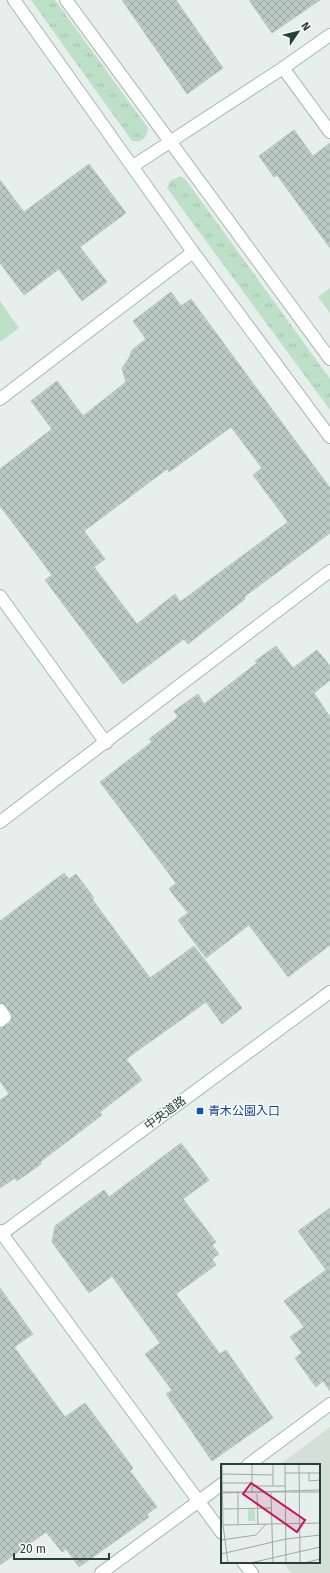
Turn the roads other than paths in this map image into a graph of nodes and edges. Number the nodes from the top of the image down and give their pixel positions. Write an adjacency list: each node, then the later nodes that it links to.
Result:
1 (14, 0): 7 (street)
2 (66, 0): 6 (street)
3 (330, 35): 4 (street)
4 (283, 68): 5 (street); 6 (street)
5 (330, 132)
6 (171, 141): 7 (street); 9 (street)
7 (133, 166): 8 (street)
8 (193, 252): 10 (street); 11 (street)
9 (330, 359)
10 (0, 399)
11 (330, 437)
12 (330, 571): 14 (street)
13 (0, 596): 14 (street)
14 (106, 743): 15 (street)
15 (0, 822)
16 (330, 992): 19 (street, 中央道路)
17 (0, 1010): 18 (street)
18 (0, 1021)
19 (1, 1233): 23 (street)
20 (330, 1404): 21 (street)
21 (249, 1464)
22 (221, 1485): 23 (street)
23 (199, 1501): 24 (street); 26 (street)
24 (221, 1532)
25 (245, 1563): 27 (street)
26 (101, 1573)
27 (252, 1573)

